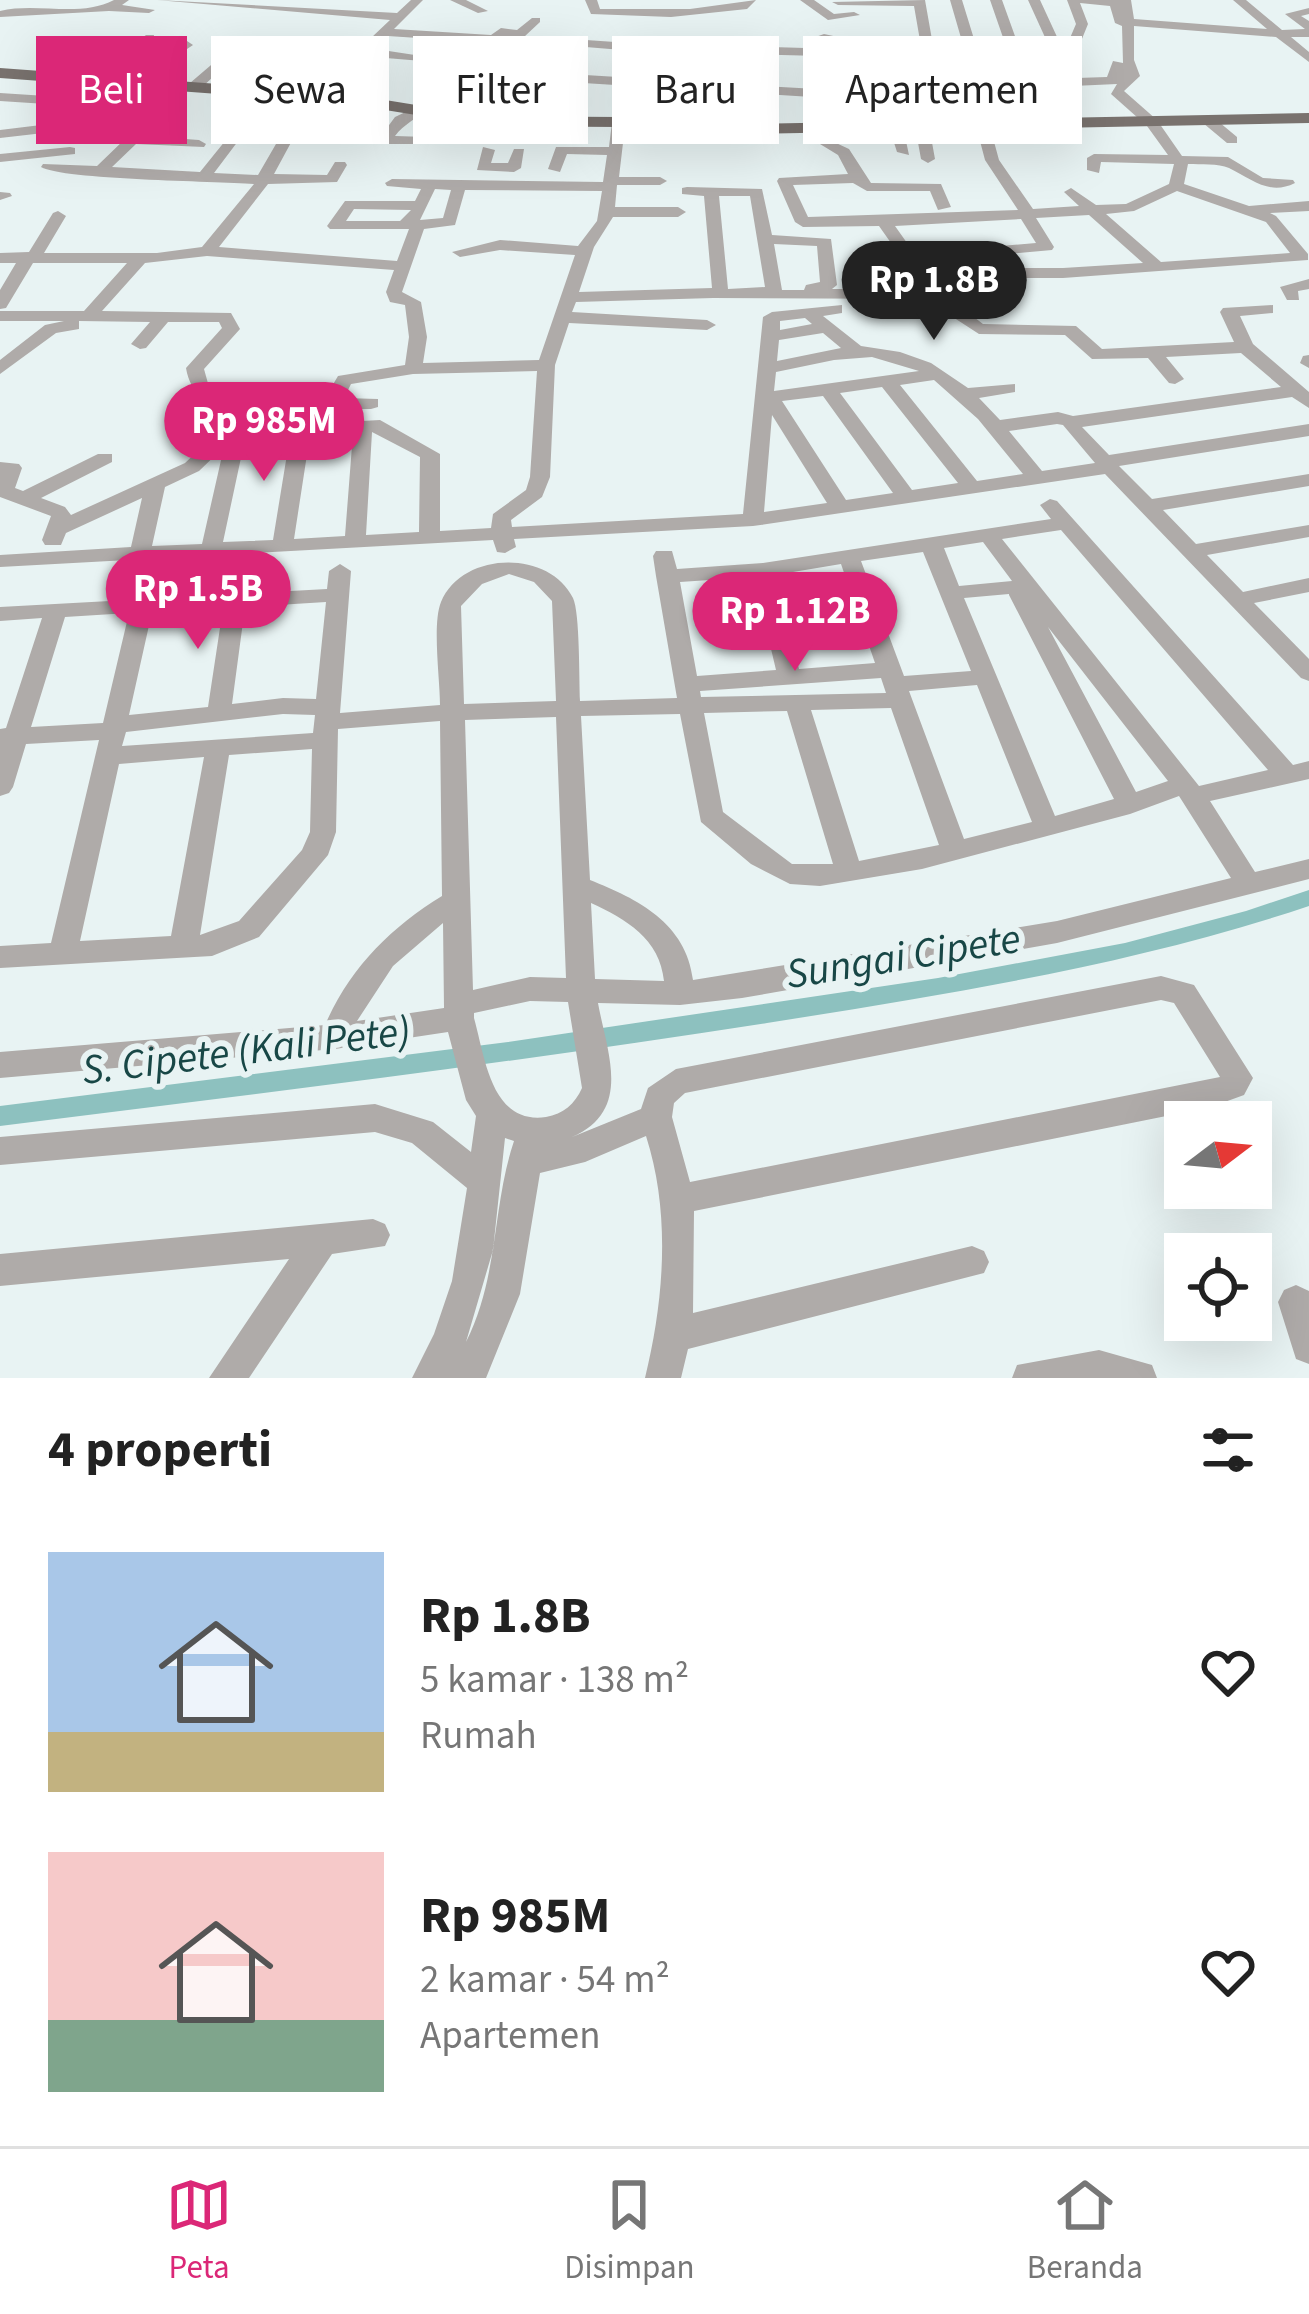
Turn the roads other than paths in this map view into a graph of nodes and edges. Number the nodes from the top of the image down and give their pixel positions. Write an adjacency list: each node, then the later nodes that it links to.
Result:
1 (163, 0): 27 (street)
2 (417, 0): 27 (street)
3 (456, 0): 21 (street)
4 (590, 0): 5 (street); 23 (street)
5 (628, 0)
6 (750, 0): 23 (street)
7 (806, 0): 25 (street)
8 (956, 0): 40 (street)
9 (996, 0): 41 (street)
10 (1034, 0): 42 (street)
11 (1076, 0): 30 (street); 31 (street)
12 (1125, 0): 30 (street)
13 (1240, 0): 14 (street); 34 (street)
14 (1264, 0)
15 (836, 1): 16 (street); 25 (street)
16 (919, 2): 39 (street)
17 (24, 4): 19 (street); 24 (street)
18 (114, 6): 19 (street); 20 (street); 28 (street)
19 (64, 10): 29 (street)
20 (149, 10)
21 (482, 11)
22 (1309, 11): 32 (street)
23 (616, 13): 44 (street)
24 (0, 14)
25 (854, 15): 26 (street)
26 (899, 15)
27 (398, 17): 33 (street)
28 (127, 22)
29 (65, 26)
30 (1126, 27): 31 (street); 34 (street); 59 (street); 70 (street)
31 (1080, 29): 43 (street)
32 (1309, 30): 34 (street)
33 (382, 32): 35 (street); 36 (street)
34 (1285, 34): 51 (street)
35 (378, 36)
36 (446, 36)
37 (497, 36): 38 (street)
38 (586, 36)
39 (927, 36)
40 (967, 36)
41 (1009, 36)
42 (1052, 36)
43 (1077, 36)
44 (590, 37): 45 (street); 46 (street)
45 (588, 39)
46 (612, 42)
47 (784, 51): 48 (street); 49 (street); 58 (street)
48 (803, 51)
49 (779, 53)
50 (612, 58): 56 (street)
51 (1309, 58)
52 (211, 72): 61 (street)
53 (0, 73): 54 (main road)
54 (36, 76)
55 (588, 78): 56 (street)
56 (596, 78): 57 (street)
57 (612, 82)
58 (803, 83)
59 (1082, 83)
60 (187, 86): 61 (main road)
61 (195, 86): 62 (main road)
62 (211, 87)
63 (4, 100): 64 (street)
64 (36, 100)
65 (36, 110): 66 (street)
66 (25, 112)
67 (413, 113): 77 (street)
68 (1309, 118): 69 (main road)
69 (1208, 120): 70 (main road); 76 (street)
70 (1152, 123): 71 (main road); 92 (street)
71 (1082, 125)
72 (36, 132): 73 (street)
73 (0, 134)
74 (187, 139): 75 (street)
75 (203, 140)
76 (1232, 140)
77 (413, 141)
78 (77, 144): 88 (street)
79 (128, 144): 95 (street)
80 (228, 144): 97 (street)
81 (285, 144): 100 (street)
82 (618, 144): 89 (street)
83 (827, 144): 99 (street)
84 (901, 144): 90 (street)
85 (926, 144): 96 (street)
86 (989, 144): 118 (street)
87 (488, 150): 89 (street)
88 (70, 151): 91 (street); 95 (street)
89 (615, 151): 106 (street)
90 (904, 152)
91 (0, 158)
92 (1181, 164): 94 (street); 105 (street); 107 (street)
93 (340, 165): 100 (street)
94 (1094, 170)
95 (97, 173): 97 (street)
96 (932, 173): 108 (street); 113 (street)
97 (203, 177): 100 (street)
98 (459, 177): 102 (street); 106 (street); 135 (street)
99 (857, 178): 101 (street); 108 (street)
100 (265, 179): 126 (street)
101 (829, 179): 120 (street); 120 (street)
102 (420, 180): 104 (street); 122 (street)
103 (660, 181): 106 (street)
104 (392, 183)
105 (1288, 183)
106 (611, 184): 116 (street)
107 (1176, 186): 114 (street); 115 (street)
108 (880, 187): 121 (street)
109 (687, 191): 110 (street)
110 (711, 191): 123 (street); 139 (street)
111 (1071, 192): 114 (street)
112 (1309, 206): 115 (street)
113 (921, 209)
114 (1091, 211): 118 (street); 136 (street)
115 (1253, 211): 129 (street)
116 (607, 212): 117 (street); 127 (street)
117 (678, 212)
118 (1028, 215): 121 (street); 124 (street)
119 (58, 216): 132 (street)
120 (846, 221): 121 (street)
121 (890, 222): 131 (street)
122 (311, 225)
123 (766, 239): 140 (street); 140 (street)
124 (1043, 240): 125 (street); 130 (street)
125 (1065, 248)
126 (207, 251): 133 (street); 135 (street)
127 (585, 251): 128 (street); 142 (street)
128 (460, 252)
129 (1298, 253): 136 (street); 137 (street)
130 (950, 254)
131 (909, 256)
132 (31, 257): 133 (street); 134 (street); 138 (street)
133 (142, 257): 146 (street)
134 (0, 258)
135 (405, 266): 160 (street)
136 (1159, 267): 141 (street)
137 (1309, 281): 143 (street)
138 (7, 285): 144 (street)
139 (720, 290): 140 (street); 142 (street)
140 (774, 291)
141 (946, 294): 142 (street); 155 (street)
142 (571, 295): 149 (street)
143 (1293, 296)
144 (0, 304)
145 (1267, 308): 154 (street)
146 (86, 315): 147 (street); 148 (street); 159 (street)
147 (0, 316)
148 (164, 316): 153 (street); 172 (street)
149 (562, 317): 151 (street); 157 (street)
150 (831, 318): 152 (street); 152 (street); 156 (street)
151 (707, 325)
152 (772, 336): 158 (street)
153 (140, 344)
154 (1245, 347): 155 (street); 167 (street)
155 (1153, 352): 162 (street)
156 (858, 353): 158 (street); 161 (street)
157 (546, 365): 160 (street); 194 (street)
158 (771, 368): 168 (street)
159 (0, 369)
160 (413, 369): 169 (street)
161 (940, 373): 163 (street); 166 (street)
162 (1175, 379)
163 (886, 381): 165 (street); 185 (street)
164 (1008, 388): 166 (street)
165 (828, 389): 168 (street); 187 (street)
166 (966, 394): 173 (street)
167 (1302, 396): 171 (street)
168 (768, 398): 190 (street); 191 (street)
169 (332, 403): 170 (street); 172 (street)
170 (371, 403)
171 (1072, 422): 173 (street); 179 (street)
172 (229, 426): 174 (street); 178 (street); 180 (street)
173 (994, 427): 182 (street)
174 (301, 430): 176 (street); 199 (street)
175 (1309, 430): 179 (street)
176 (362, 434): 196 (street); 197 (street)
177 (105, 458): 188 (street)
178 (231, 464): 180 (street); 200 (street)
179 (1106, 464): 182 (street); 189 (street)
180 (192, 467): 184 (street)
181 (0, 468): 186 (street)
182 (1036, 477): 185 (street)
183 (1309, 480): 189 (street)
184 (154, 486): 192 (street); 202 (street)
185 (971, 487): 187 (street)
186 (2, 494): 188 (street)
187 (906, 496): 190 (street)
188 (28, 497): 192 (street)
189 (1147, 506): 201 (street)
190 (840, 507): 191 (street)
191 (753, 520): 194 (street)
192 (67, 525): 203 (street); 205 (street)
193 (1309, 530): 201 (street)
194 (502, 535): 196 (street); 207 (street)
195 (988, 535): 198 (street); 210 (street); 231 (street)
196 (429, 539): 197 (street)
197 (356, 543): 199 (street)
198 (931, 544): 204 (street); 211 (street)
199 (282, 547): 200 (street)
200 (211, 550): 202 (street)
201 (1190, 551): 212 (street)
202 (140, 553): 203 (street)
203 (71, 557): 205 (street)
204 (849, 557): 208 (street); 221 (street)
205 (46, 560): 206 (street)
206 (0, 561)
207 (510, 567): 224 (street); 226 (street)
208 (763, 570): 219 (street); 222 (street)
209 (1309, 585): 212 (street)
210 (1022, 587): 211 (street); 233 (street); 234 (street)
211 (950, 593): 220 (street)
212 (1239, 599): 217 (street)
213 (235, 601): 214 (street); 225 (street); 227 (street)
214 (142, 606): 215 (street); 229 (street)
215 (56, 611): 216 (street); 228 (street)
216 (0, 614)
217 (1299, 650): 218 (street)
218 (1309, 673)
219 (789, 677): 221 (street); 222 (street)
220 (985, 677): 221 (street); 235 (street)
221 (894, 685): 223 (street); 236 (street)
222 (690, 696): 223 (street); 224 (street); 238 (street)
223 (796, 704): 238 (street)
224 (571, 708): 226 (street); 240 (street)
225 (219, 712): 227 (street); 229 (street)
226 (451, 712): 227 (street); 241 (street)
227 (328, 723): 230 (street); 242 (street)
228 (8, 737): 229 (street); 232 (street)
229 (112, 737): 230 (street); 243 (street)
230 (218, 748): 242 (street)
231 (1298, 772): 233 (street)
232 (0, 788)
233 (1187, 791): 234 (street); 239 (street)
234 (1130, 805): 235 (street)
235 (1046, 825): 236 (street)
236 (954, 849): 238 (street)
237 (1309, 869): 239 (street)
238 (849, 872)
239 (1248, 883): 245 (street)
240 (576, 886): 245 (street); 246 (street)
241 (456, 901): 247 (street); 248 (street)
242 (184, 945): 243 (street)
243 (62, 956): 244 (street)
244 (0, 958)
245 (680, 993): 246 (street)
246 (583, 1000): 247 (street); 252 (street)
247 (460, 1019): 248 (street); 250 (street)
248 (335, 1037): 249 (street)
249 (0, 1065)
250 (485, 1100): 252 (street); 254 (street)
251 (656, 1117): 252 (street); 255 (street); 255 (street)
252 (528, 1147): 263 (street)
253 (0, 1150): 254 (street)
254 (483, 1180): 263 (street)
255 (676, 1200): 261 (street)
256 (373, 1235): 257 (street)
257 (322, 1240): 259 (street); 264 (street)
258 (972, 1262): 261 (street)
259 (0, 1270)
260 (1295, 1302): 262 (street)
261 (675, 1335): 266 (street)
262 (1309, 1346)
263 (465, 1360): 265 (street)
264 (227, 1378)
265 (430, 1378)
266 (663, 1378)
267 (1030, 1378): 268 (street)
268 (1139, 1378)

